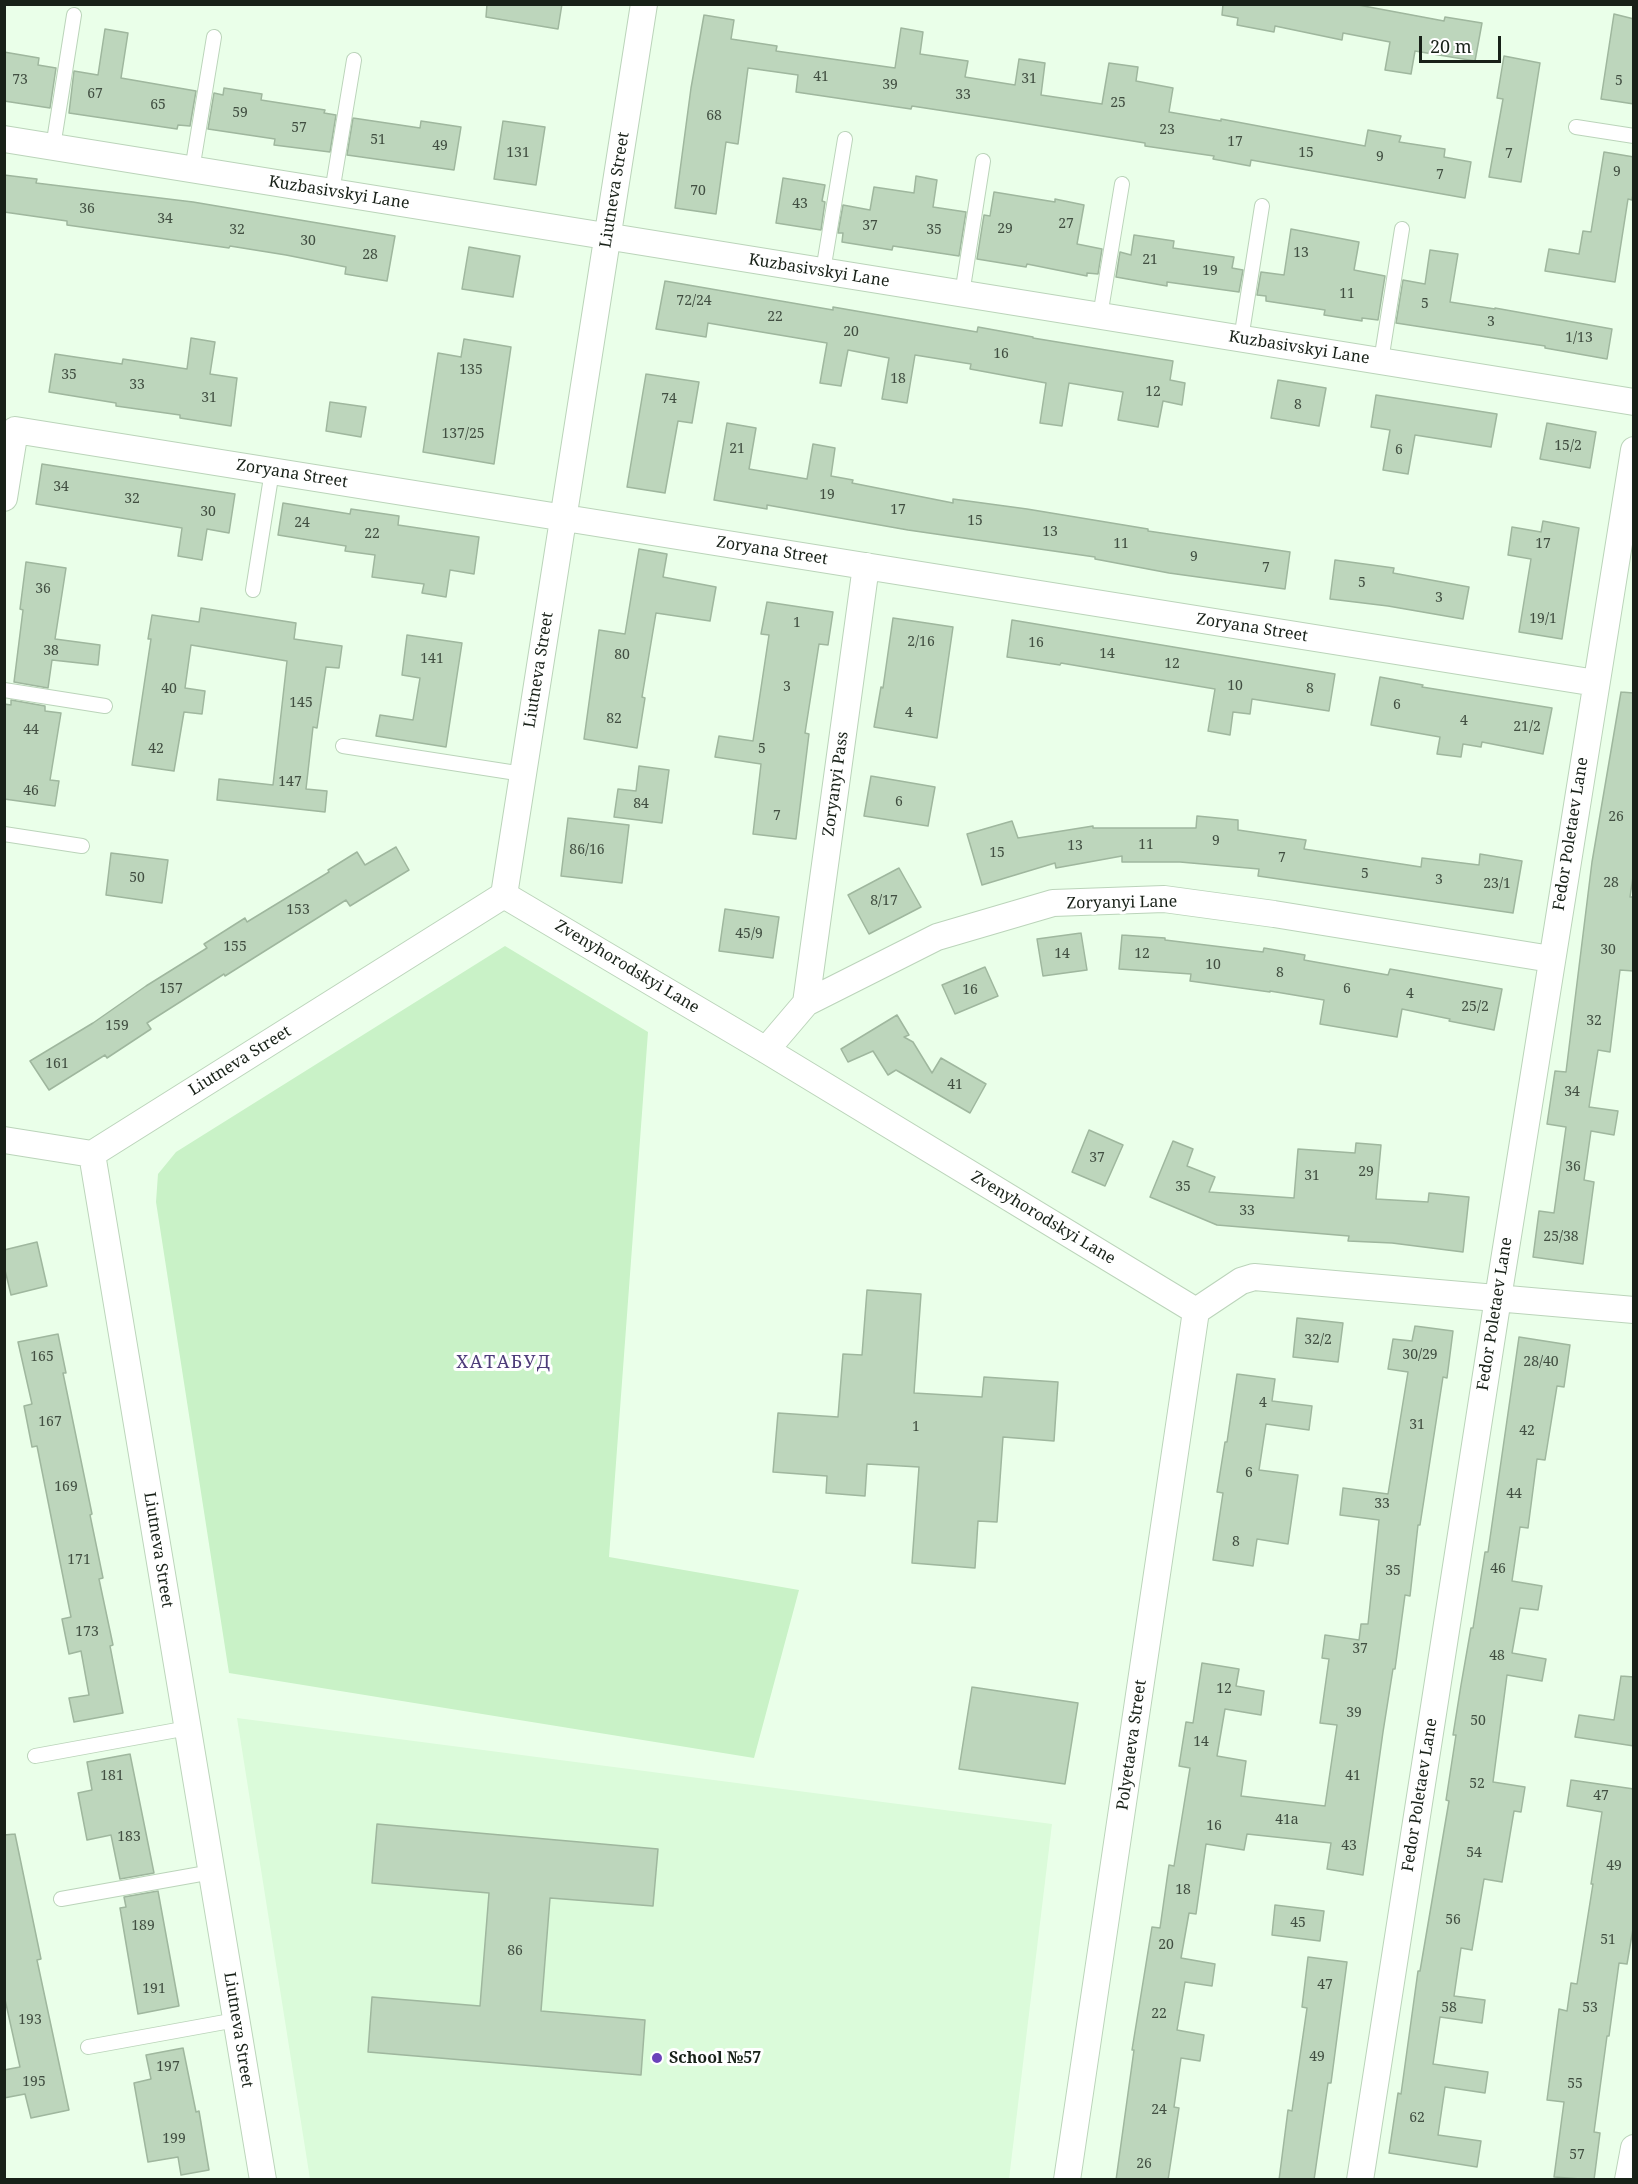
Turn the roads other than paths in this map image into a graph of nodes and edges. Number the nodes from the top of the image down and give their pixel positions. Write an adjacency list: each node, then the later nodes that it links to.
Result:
1 (644, 4): 16 (street, Liutneva Street)
2 (74, 15): 9 (lane)
3 (213, 37): 11 (lane)
4 (354, 60): 13 (lane)
5 (1576, 127): 6 (lane)
6 (1634, 136)
7 (4, 139): 9 (street, Kuzbasivskyi Lane)
8 (844, 139): 17 (lane)
9 (53, 147): 11 (street, Kuzbasivskyi Lane)
10 (983, 161): 18 (lane)
11 (192, 170): 13 (street, Kuzbasivskyi Lane)
12 (1122, 184): 19 (lane)
13 (332, 192): 16 (street, Kuzbasivskyi Lane)
14 (1262, 206): 20 (lane)
15 (1402, 229): 21 (lane)
16 (608, 237): 17 (street, Kuzbasivskyi Lane); 26 (street, Liutneva Street)
17 (823, 272): 18 (street, Kuzbasivskyi Lane)
18 (962, 294): 19 (street, Kuzbasivskyi Lane)
19 (1100, 316): 20 (street, Kuzbasivskyi Lane)
20 (1241, 339): 21 (street, Kuzbasivskyi Lane)
21 (1381, 361): 22 (street, Kuzbasivskyi Lane)
22 (1634, 402)
23 (1634, 450): 29 (street, Fedor Poletaev Lane)
24 (272, 471): 25 (street, Zoryana Street); 26 (street, Zoryana Street); 28 (lane)
25 (4, 498)
26 (563, 518): 27 (street, Zoryana Street); 33 (street, Liutneva Street)
27 (866, 566): 29 (street, Zoryana Street); 38 (street, Zoryanyi Pass)
28 (253, 590)
29 (1596, 683): 37 (street, Fedor Poletaev Lane)
30 (4, 690): 31 (lane)
31 (105, 706)
32 (343, 746): 33 (lane)
33 (523, 774): 36 (street, Liutneva Street)
34 (4, 834): 35 (lane)
35 (82, 846)
36 (504, 895): 39 (street, Zvenyhorodskyi Lane); 41 (street, Liutneva Street)
37 (1551, 960): 38 (street, Zoryanyi Lane); 42 (street, Fedor Poletaev Lane)
38 (806, 1003): 39 (street, Zoryanyi Lane)
39 (766, 1050): 44 (street, Zvenyhorodskyi Lane)
40 (4, 1140): 41 (street)
41 (92, 1154): 45 (street, Liutneva Street)
42 (1498, 1298): 43 (street); 44 (street); 54 (street, Fedor Poletaev Lane)
43 (1634, 1310)
44 (1196, 1311): 53 (street, Polyetaeva Street)
45 (188, 1728): 46 (lane); 47 (street, Liutneva Street)
46 (35, 1756)
47 (212, 1872): 48 (lane); 49 (street, Liutneva Street)
48 (61, 1899)
49 (236, 2020): 50 (lane); 52 (street, Liutneva Street)
50 (88, 2047)
51 (1634, 2148): 55 (street)
52 (263, 2180)
53 (1067, 2180)
54 (1360, 2180)
55 (1628, 2180)

